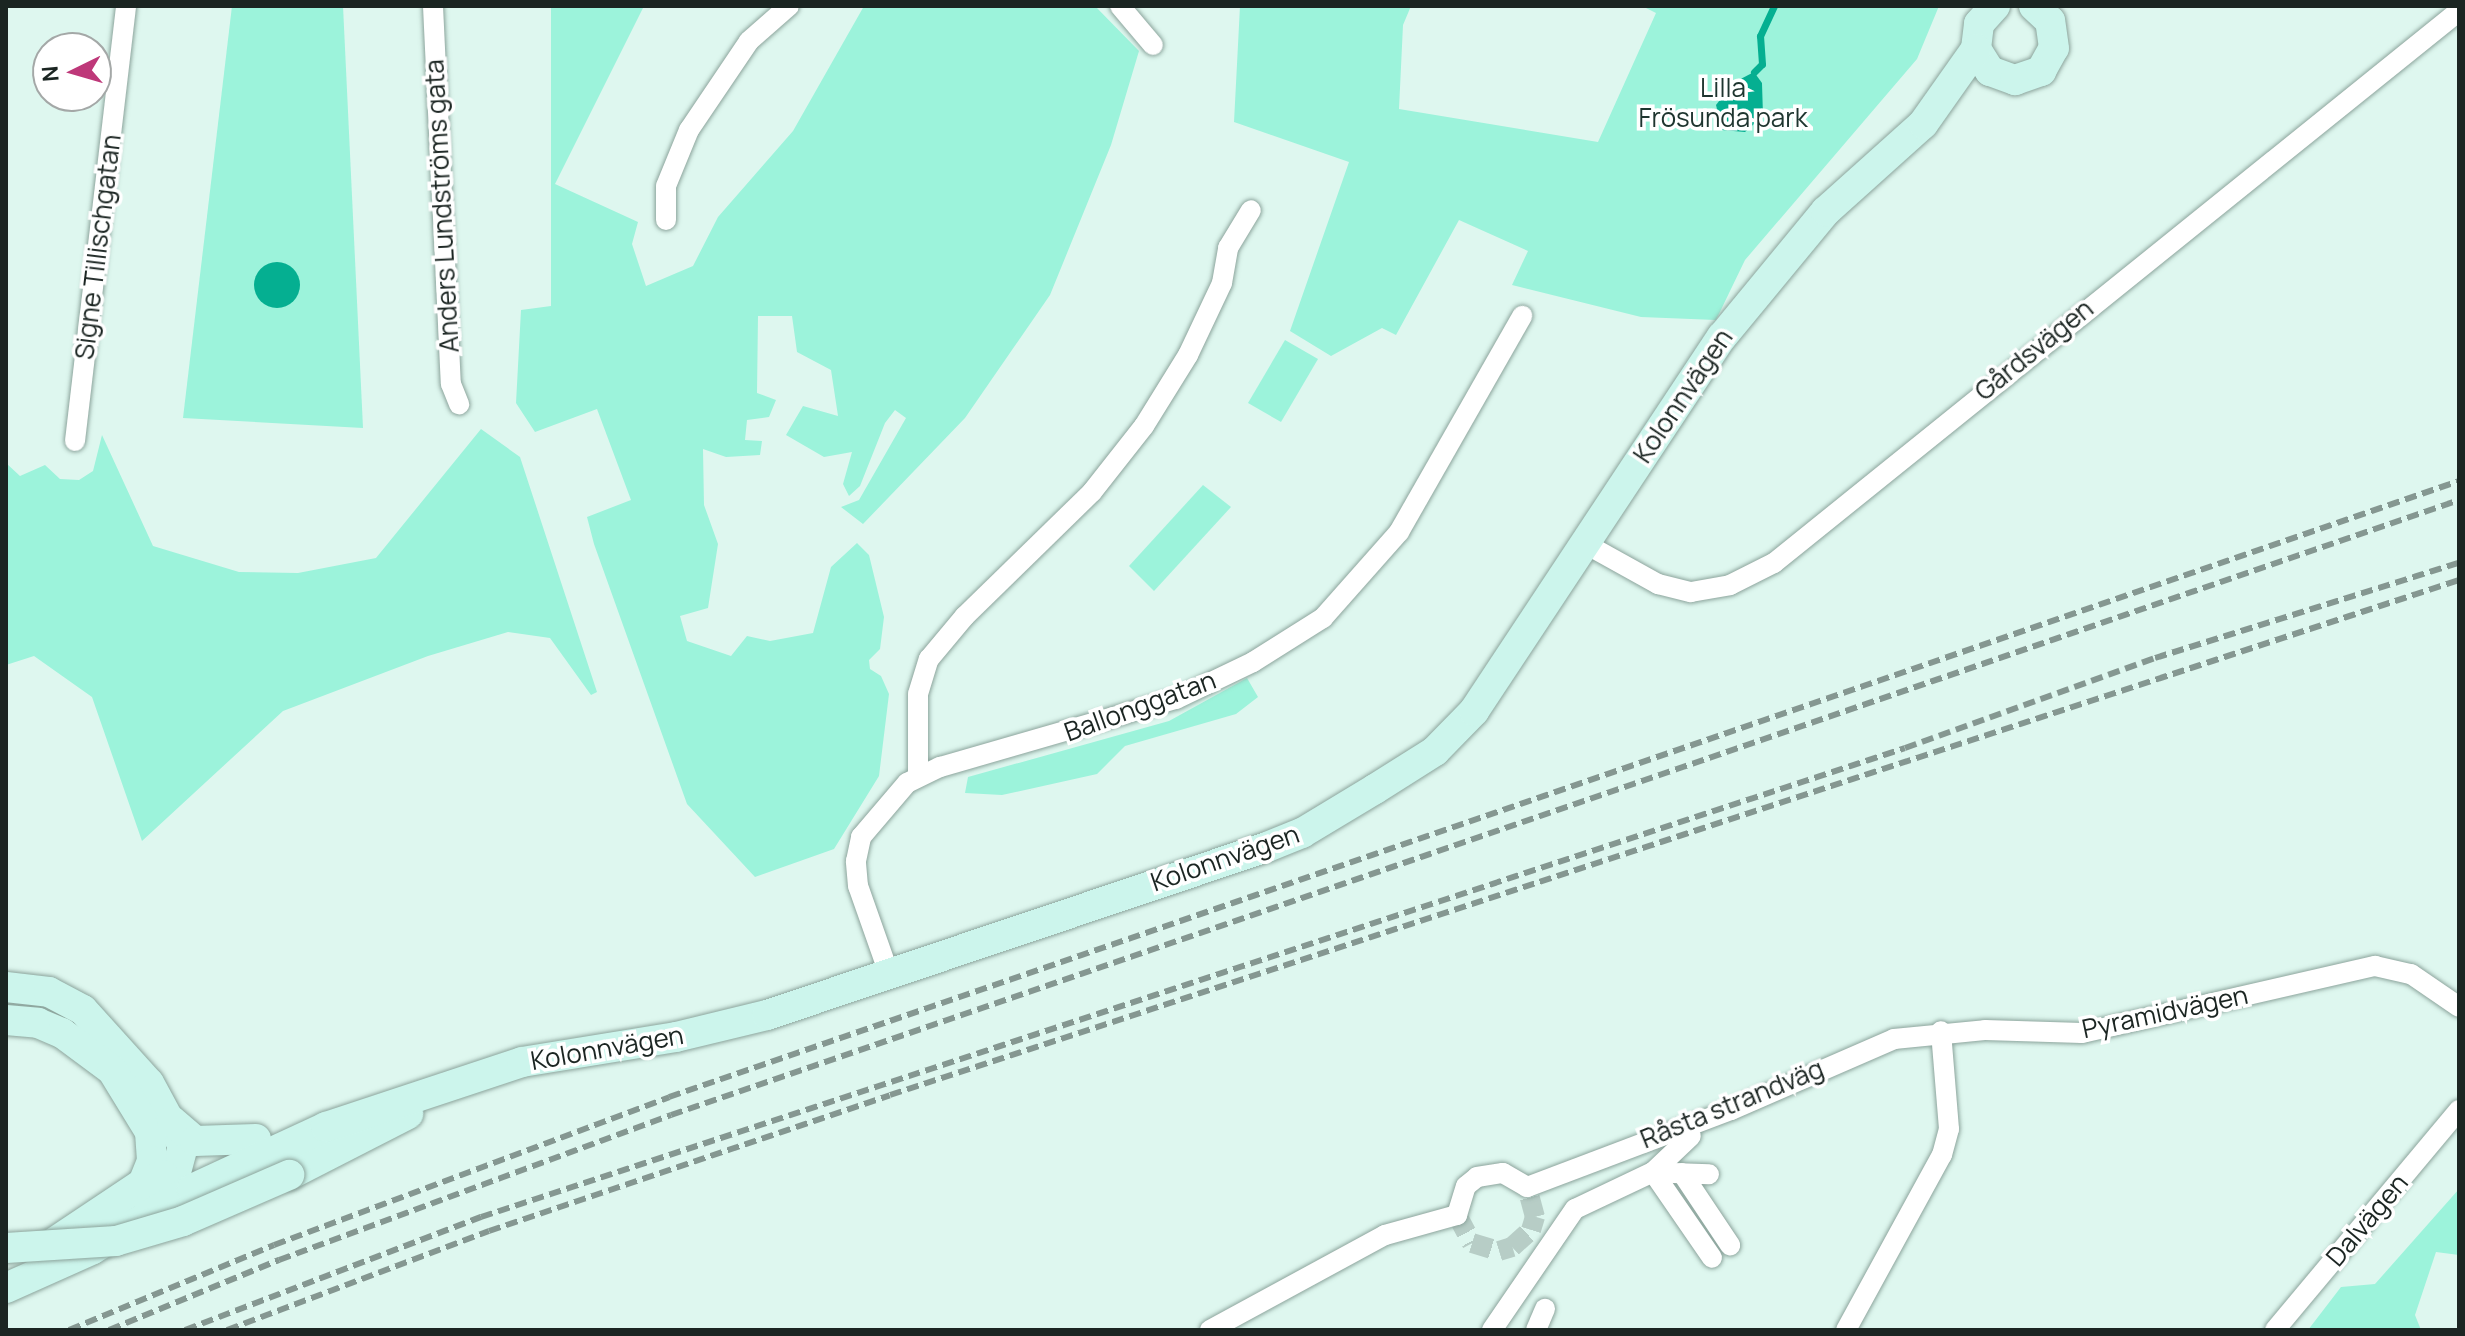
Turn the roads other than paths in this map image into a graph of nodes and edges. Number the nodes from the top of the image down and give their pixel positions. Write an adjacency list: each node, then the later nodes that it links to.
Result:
1 (126, 6): 16 (street, Signe Tillischgatan)
2 (433, 6): 15 (street, Anders Lundströms gata)
3 (789, 6): 13 (street)
4 (1120, 6): 8 (street)
5 (1995, 6): 9 (street, Kolonnvägen)
6 (2052, 11): 10 (street)
7 (2458, 13): 17 (street, Gårdsvägen)
8 (1153, 45)
9 (1976, 49): 10 (street); 11 (street, Kolonnvägen)
10 (2002, 78): 11 (street, Kolonnvägen)
11 (1923, 124): 17 (street, Kolonnvägen)
12 (1251, 210): 18 (street)
13 (666, 220)
14 (1522, 316): 18 (street, Ballonggatan)
15 (459, 404)
16 (75, 441)
17 (1584, 543): 19 (street, Kolonnvägen)
18 (918, 775): 19 (street)
19 (888, 971): 24 (street, Kolonnvägen)
20 (6, 987): 26 (street)
21 (2459, 1007): 23 (street, Pyramidvägen)
22 (6, 1020): 34 (street)
23 (1941, 1031): 42 (street, Råsta strandväg); 45 (street)
24 (481, 1075): 27 (street, Kolonnvägen); 36 (street, bridge)
25 (2459, 1110): 46 (street, Dalvägen)
26 (172, 1121): 29 (street, Kolonnvägen); 30 (street)
27 (326, 1127): 29 (street, Kolonnvägen); 37 (street, Kolonnvägen)
28 (1691, 1136): 31 (street)
29 (256, 1139): 30 (street, Kolonnvägen)
30 (181, 1168): 34 (street, Kolonnvägen); 37 (street, Kolonnvägen)
31 (1653, 1172): 32 (street); 38 (street); 43 (street)
32 (1682, 1173): 33 (street); 35 (street)
33 (1709, 1174)
34 (143, 1183): 39 (street, Kolonnvägen)
35 (1730, 1245)
36 (6, 1248)
37 (93, 1249): 40 (street, Kolonnvägen)
38 (1712, 1258)
39 (6, 1267)
40 (6, 1288)
41 (1545, 1309): 44 (street)
42 (1210, 1330)
43 (1492, 1330)
44 (1536, 1330)
45 (1846, 1330)
46 (2275, 1330)

